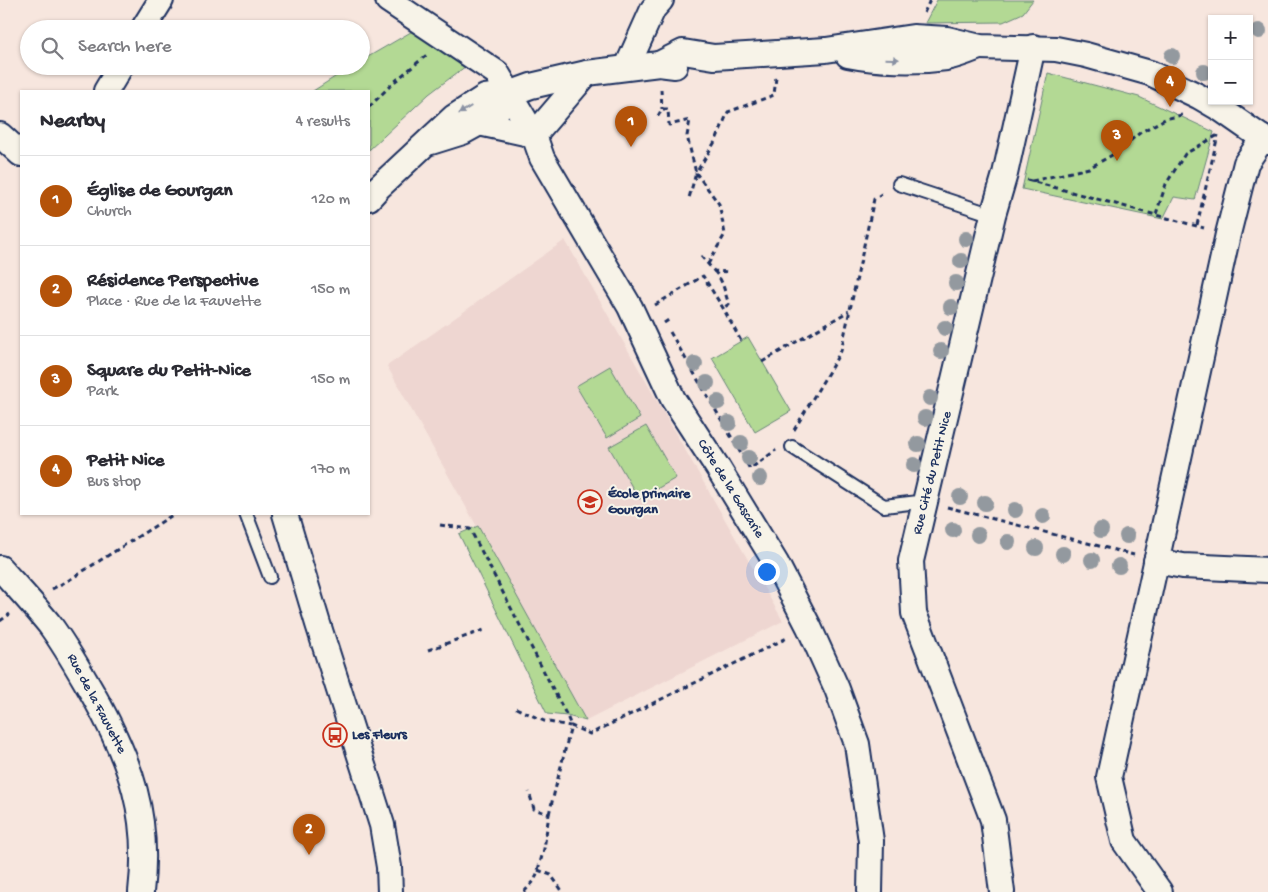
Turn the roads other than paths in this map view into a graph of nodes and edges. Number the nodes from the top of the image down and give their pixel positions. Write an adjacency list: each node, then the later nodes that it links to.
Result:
1 (161, 0): 4 (street)
2 (388, 0): 11 (street, Côte de la Gascarie)
3 (661, 0): 6 (street)
4 (149, 20)
5 (1033, 48): 6 (street); 15 (street); 20 (street, Rue Cité du Petit Nice)
6 (627, 66): 7 (street)
7 (587, 73): 9 (street); 13 (street)
8 (116, 75): 10 (street)
9 (531, 86): 11 (street); 13 (street, Côte de la Gascarie)
10 (107, 90)
11 (509, 94): 12 (street); 13 (street, Côte de la Gascarie); 16 (street, one-way to 16)
12 (479, 123): 13 (street); 16 (street)
13 (539, 130): 31 (street, Côte de la Gascarie)
14 (0, 135): 17 (street)
15 (1266, 140): 25 (street)
16 (425, 144): 19 (street)
17 (20, 153)
18 (899, 184): 20 (lane)
19 (370, 197)
20 (993, 215): 22 (street, Rue Cité du Petit Nice)
21 (789, 445): 22 (lane)
22 (927, 502): 32 (street, Rue Cité du Petit Nice)
23 (246, 515): 28 (lane)
24 (285, 515): 30 (street)
25 (1156, 561): 27 (street); 33 (street)
26 (0, 568): 29 (street, Rue de la Fauvette)
27 (1268, 570)
28 (270, 577)
29 (141, 892)
30 (390, 892)
31 (870, 892)
32 (1002, 892)
33 (1160, 892)

